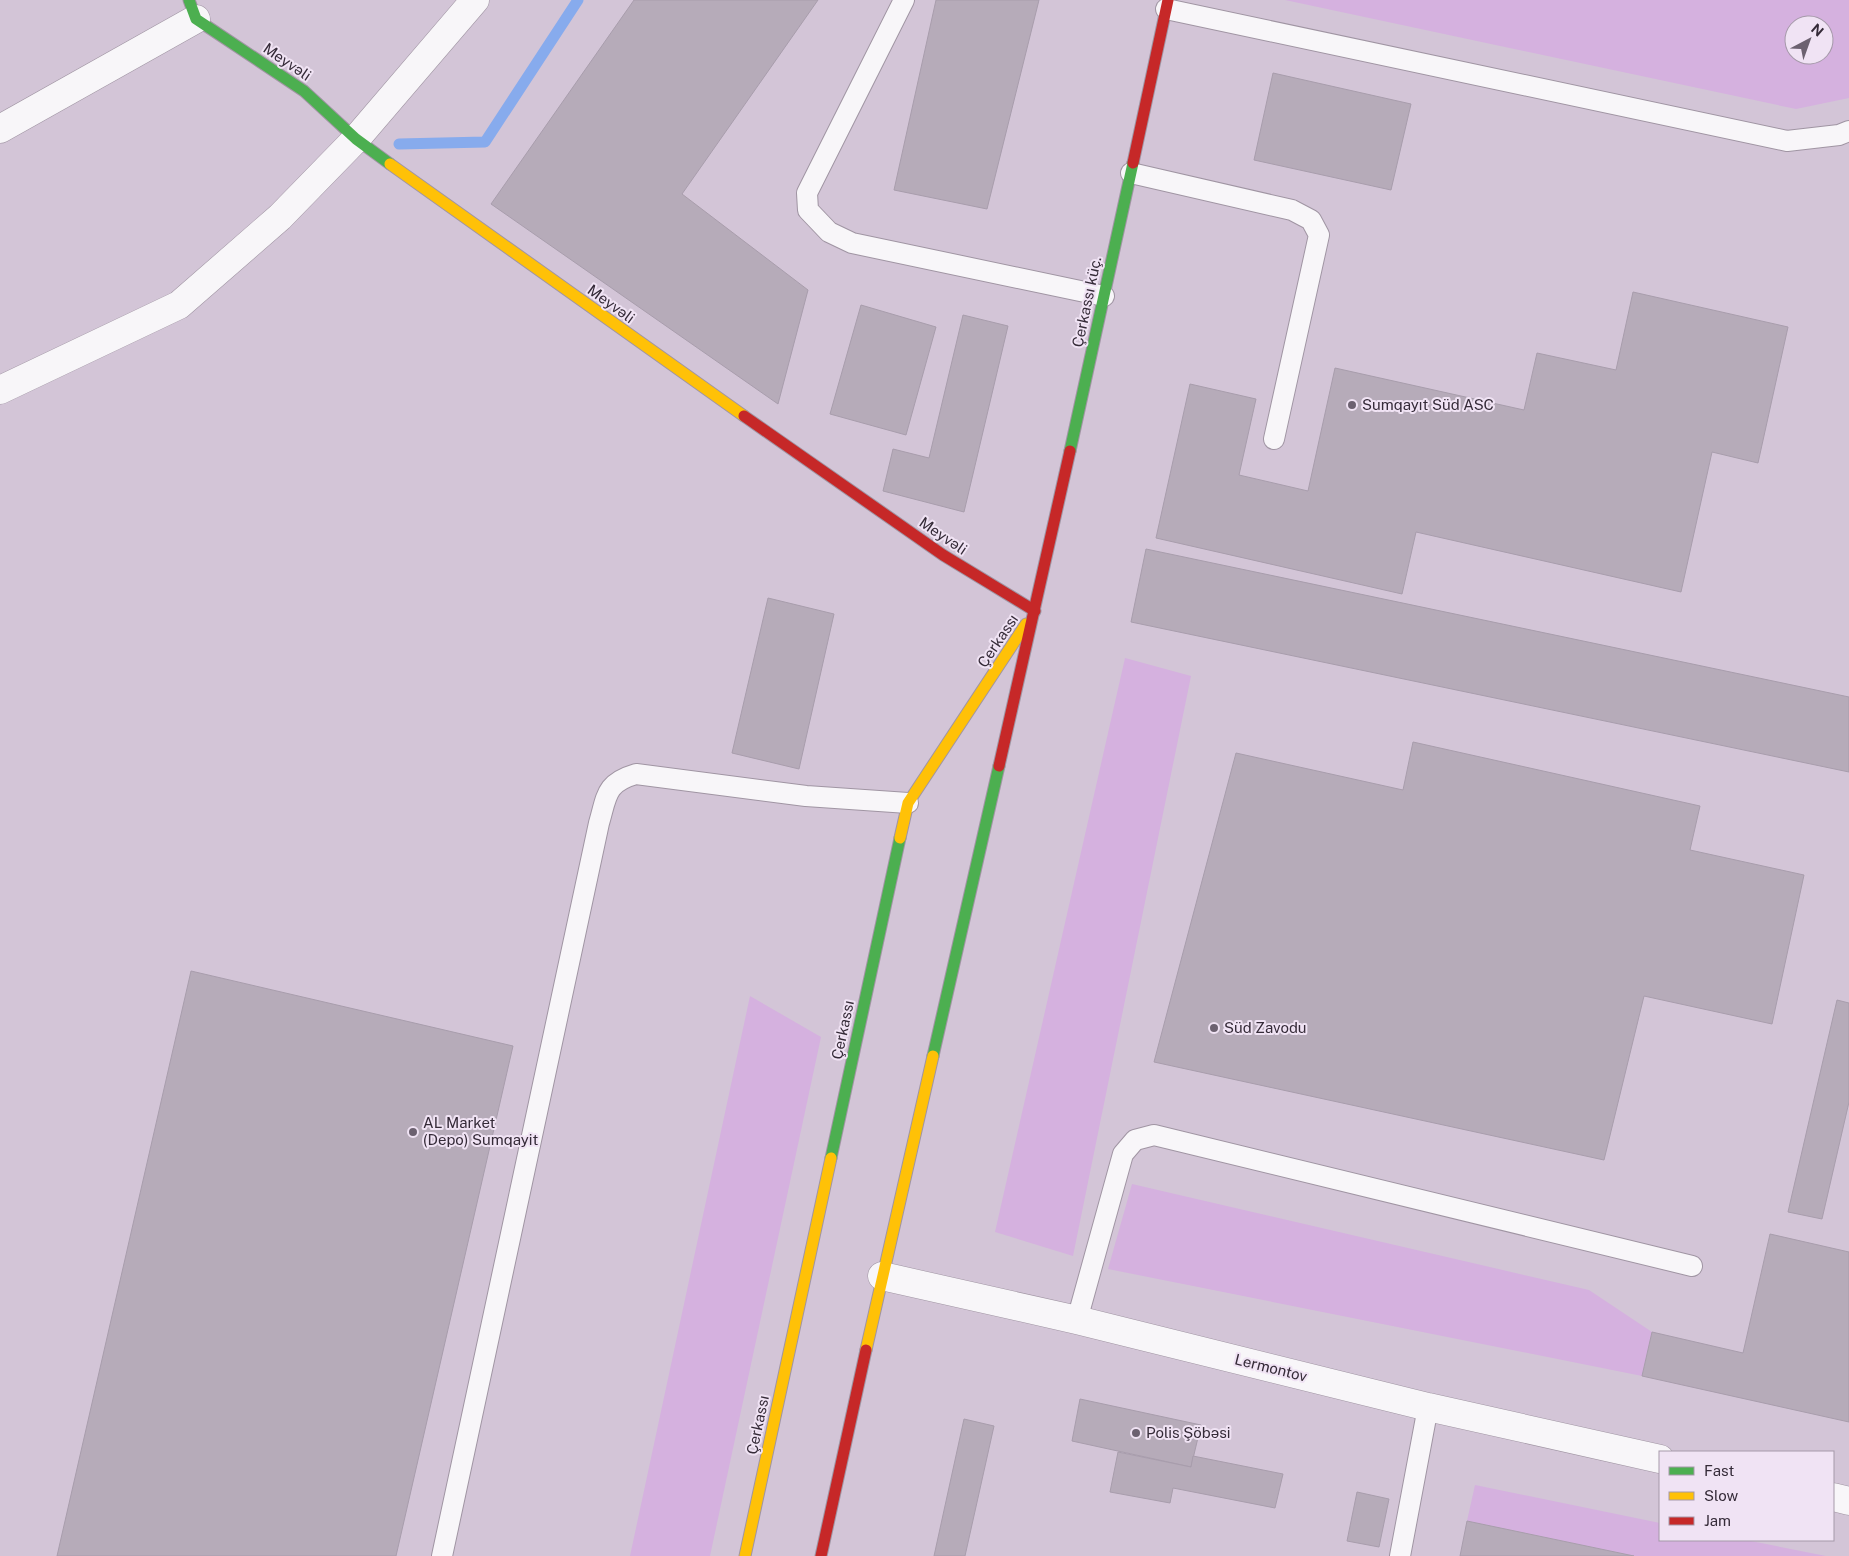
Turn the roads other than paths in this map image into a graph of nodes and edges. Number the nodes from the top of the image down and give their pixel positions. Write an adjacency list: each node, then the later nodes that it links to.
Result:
1 (474, 0): 7 (street)
2 (904, 0): 9 (lane)
3 (1167, 5): 6 (lane); 8 (street, Çerkassı küç.)
4 (193, 10): 5 (street); 7 (street, Meyvəli)
5 (0, 129)
6 (1849, 131)
7 (356, 139): 10 (street); 12 (street, Meyvəli)
8 (1131, 173): 9 (street, Çerkassı küç.); 11 (lane)
9 (1104, 296): 12 (street, Çerkassı küç.)
10 (0, 390)
11 (1274, 439)
12 (1036, 611): 13 (street, Çerkassı); 15 (street, Çerkassı)
13 (908, 803): 21 (lane); 22 (street, Çerkassı)
14 (1692, 1266): 16 (lane)
15 (882, 1276): 16 (street, Lermontov); 23 (street, Çerkassı)
16 (1077, 1320): 17 (street, Lermontov)
17 (1428, 1407): 18 (street, Lermontov); 24 (lane)
18 (1659, 1459)
19 (1834, 1497): 20 (street)
20 (1849, 1501)
21 (442, 1556)
22 (745, 1556)
23 (821, 1556)
24 (1400, 1556)

